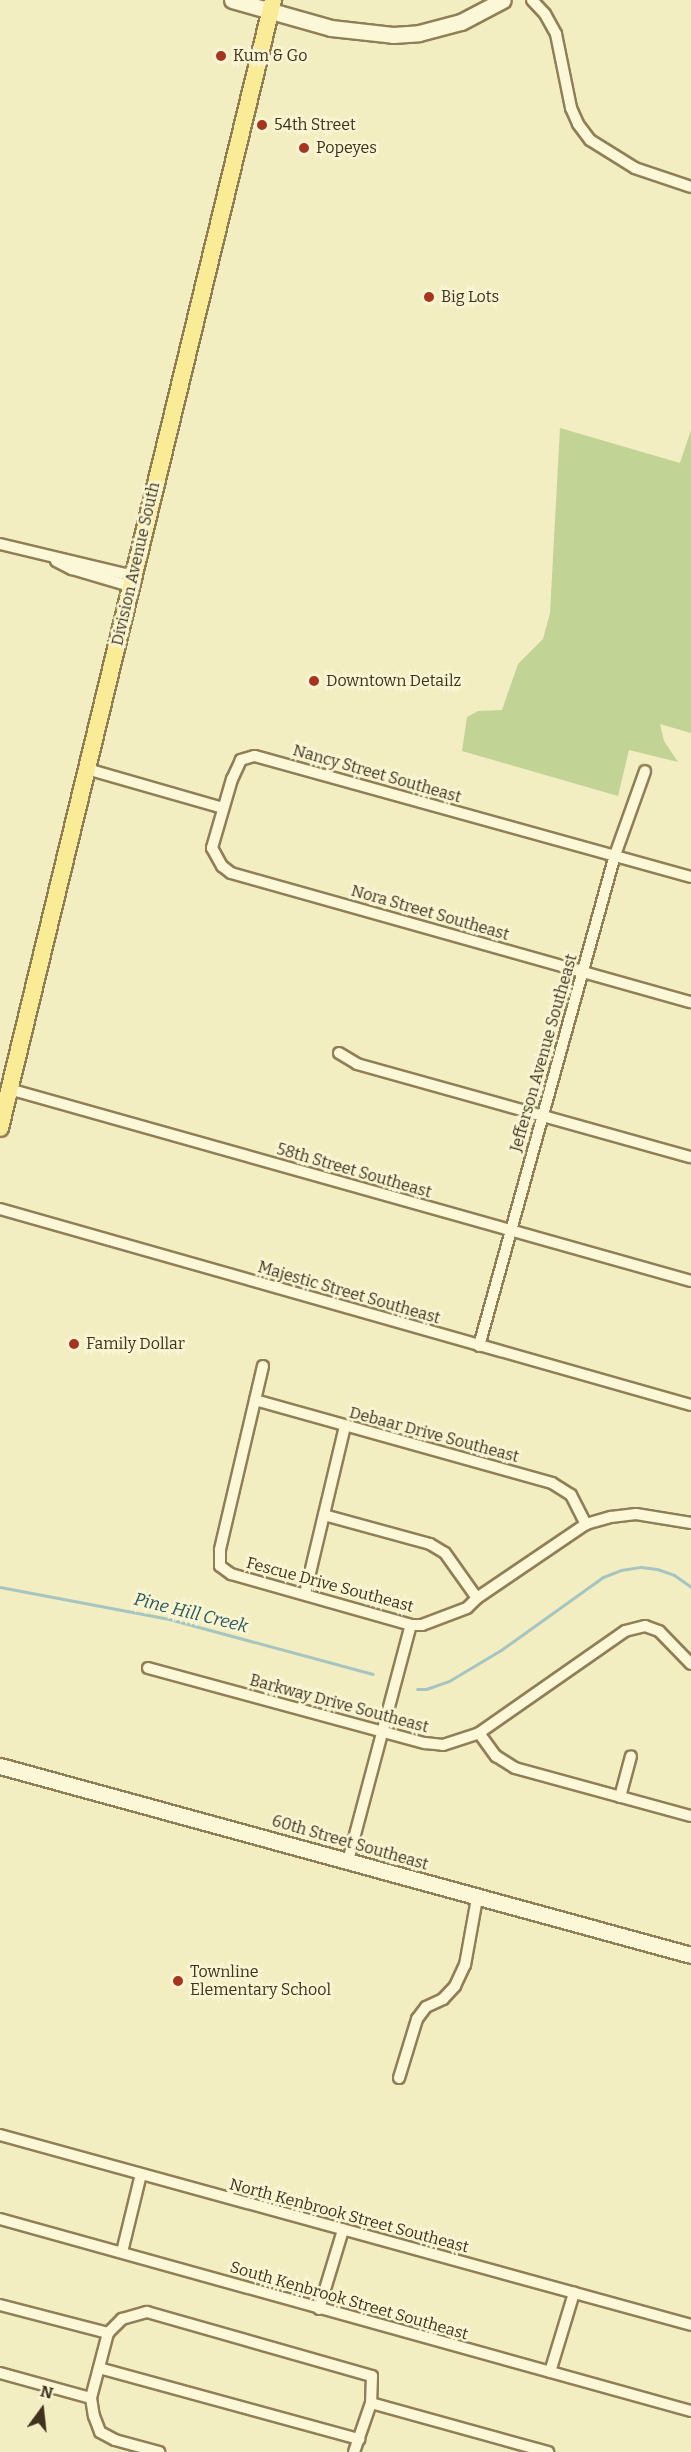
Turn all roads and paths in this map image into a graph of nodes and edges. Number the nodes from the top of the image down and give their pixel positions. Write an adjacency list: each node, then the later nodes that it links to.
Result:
1 (232, 0): 4 (main road)
2 (503, 0): 4 (main road)
3 (532, 0): 5 (street)
4 (272, 5): 7 (main road, Division Avenue South)
5 (691, 187)
6 (0, 544): 7 (street)
7 (131, 581): 8 (main road, Division Avenue South)
8 (87, 769): 10 (street); 16 (main road, Division Avenue South)
9 (645, 771): 11 (street, Jefferson Avenue Southeast)
10 (223, 808): 11 (street, Nancy Street Southeast); 13 (street, Nora Street Southeast)
11 (615, 855): 12 (street, Nancy Street Southeast); 13 (street, Jefferson Avenue Southeast)
12 (691, 877)
13 (583, 972): 14 (street, Nora Street Southeast); 17 (street, Jefferson Avenue Southeast)
14 (691, 1002)
15 (339, 1053): 17 (street)
16 (9, 1089): 18 (main road, Division Avenue South); 21 (street, 58th Street Southeast)
17 (543, 1116): 19 (street); 21 (street, Jefferson Avenue Southeast)
18 (0, 1128)
19 (691, 1157)
20 (0, 1209): 23 (street, Majestic Street Southeast)
21 (511, 1231): 22 (street, 58th Street Southeast); 23 (street, Jefferson Avenue Southeast)
22 (691, 1281)
23 (478, 1346): 26 (street, Majestic Street Southeast)
24 (263, 1366): 25 (street)
25 (255, 1400): 27 (street, Debaar Drive Southeast); 31 (street, Fescue Drive Southeast)
26 (691, 1405)
27 (345, 1426): 28 (street); 30 (street, Debaar Drive Southeast)
28 (324, 1515): 31 (street); 32 (street)
29 (691, 1523): 30 (street, Fescue Drive Southeast)
30 (586, 1524): 32 (street, Fescue Drive Southeast)
31 (305, 1594): 33 (street, Fescue Drive Southeast)
32 (477, 1598): 33 (street, Fescue Drive Southeast)
33 (411, 1625): 36 (street)
34 (691, 1664): 37 (street, Barkway Drive Southeast)
35 (148, 1668): 36 (street, Barkway Drive Southeast)
36 (383, 1732): 37 (street, Barkway Drive Southeast); 42 (street)
37 (478, 1733): 40 (street)
38 (631, 1756): 40 (street)
39 (0, 1766): 42 (main road, 60th Street Southeast)
40 (620, 1797): 41 (street)
41 (691, 1816)
42 (348, 1861): 43 (main road, 60th Street Southeast)
43 (477, 1898): 44 (main road, 60th Street Southeast); 45 (street)
44 (691, 1955)
45 (399, 2078)
46 (0, 2135): 47 (street, North Kenbrook Street Southeast)
47 (141, 2174): 49 (street, North Kenbrook Street Southeast); 50 (street)
48 (0, 2218): 50 (street, South Kenbrook Street Southeast)
49 (343, 2230): 51 (street, North Kenbrook Street Southeast); 53 (street)
50 (122, 2252): 53 (street, South Kenbrook Street Southeast)
51 (574, 2293): 54 (street, North Kenbrook Street Southeast); 57 (street)
52 (0, 2305): 55 (street)
53 (319, 2309): 57 (street, South Kenbrook Street Southeast)
54 (691, 2325)
55 (108, 2333): 56 (street); 60 (street)
56 (99, 2368): 59 (street); 62 (street)
57 (550, 2372): 61 (street, South Kenbrook Street Southeast)
58 (0, 2373): 59 (street)
59 (91, 2398): 63 (street)
60 (371, 2403): 62 (street); 65 (street)
61 (691, 2410)
62 (359, 2439): 64 (street)
63 (159, 2452)
64 (354, 2452)
65 (548, 2452)

